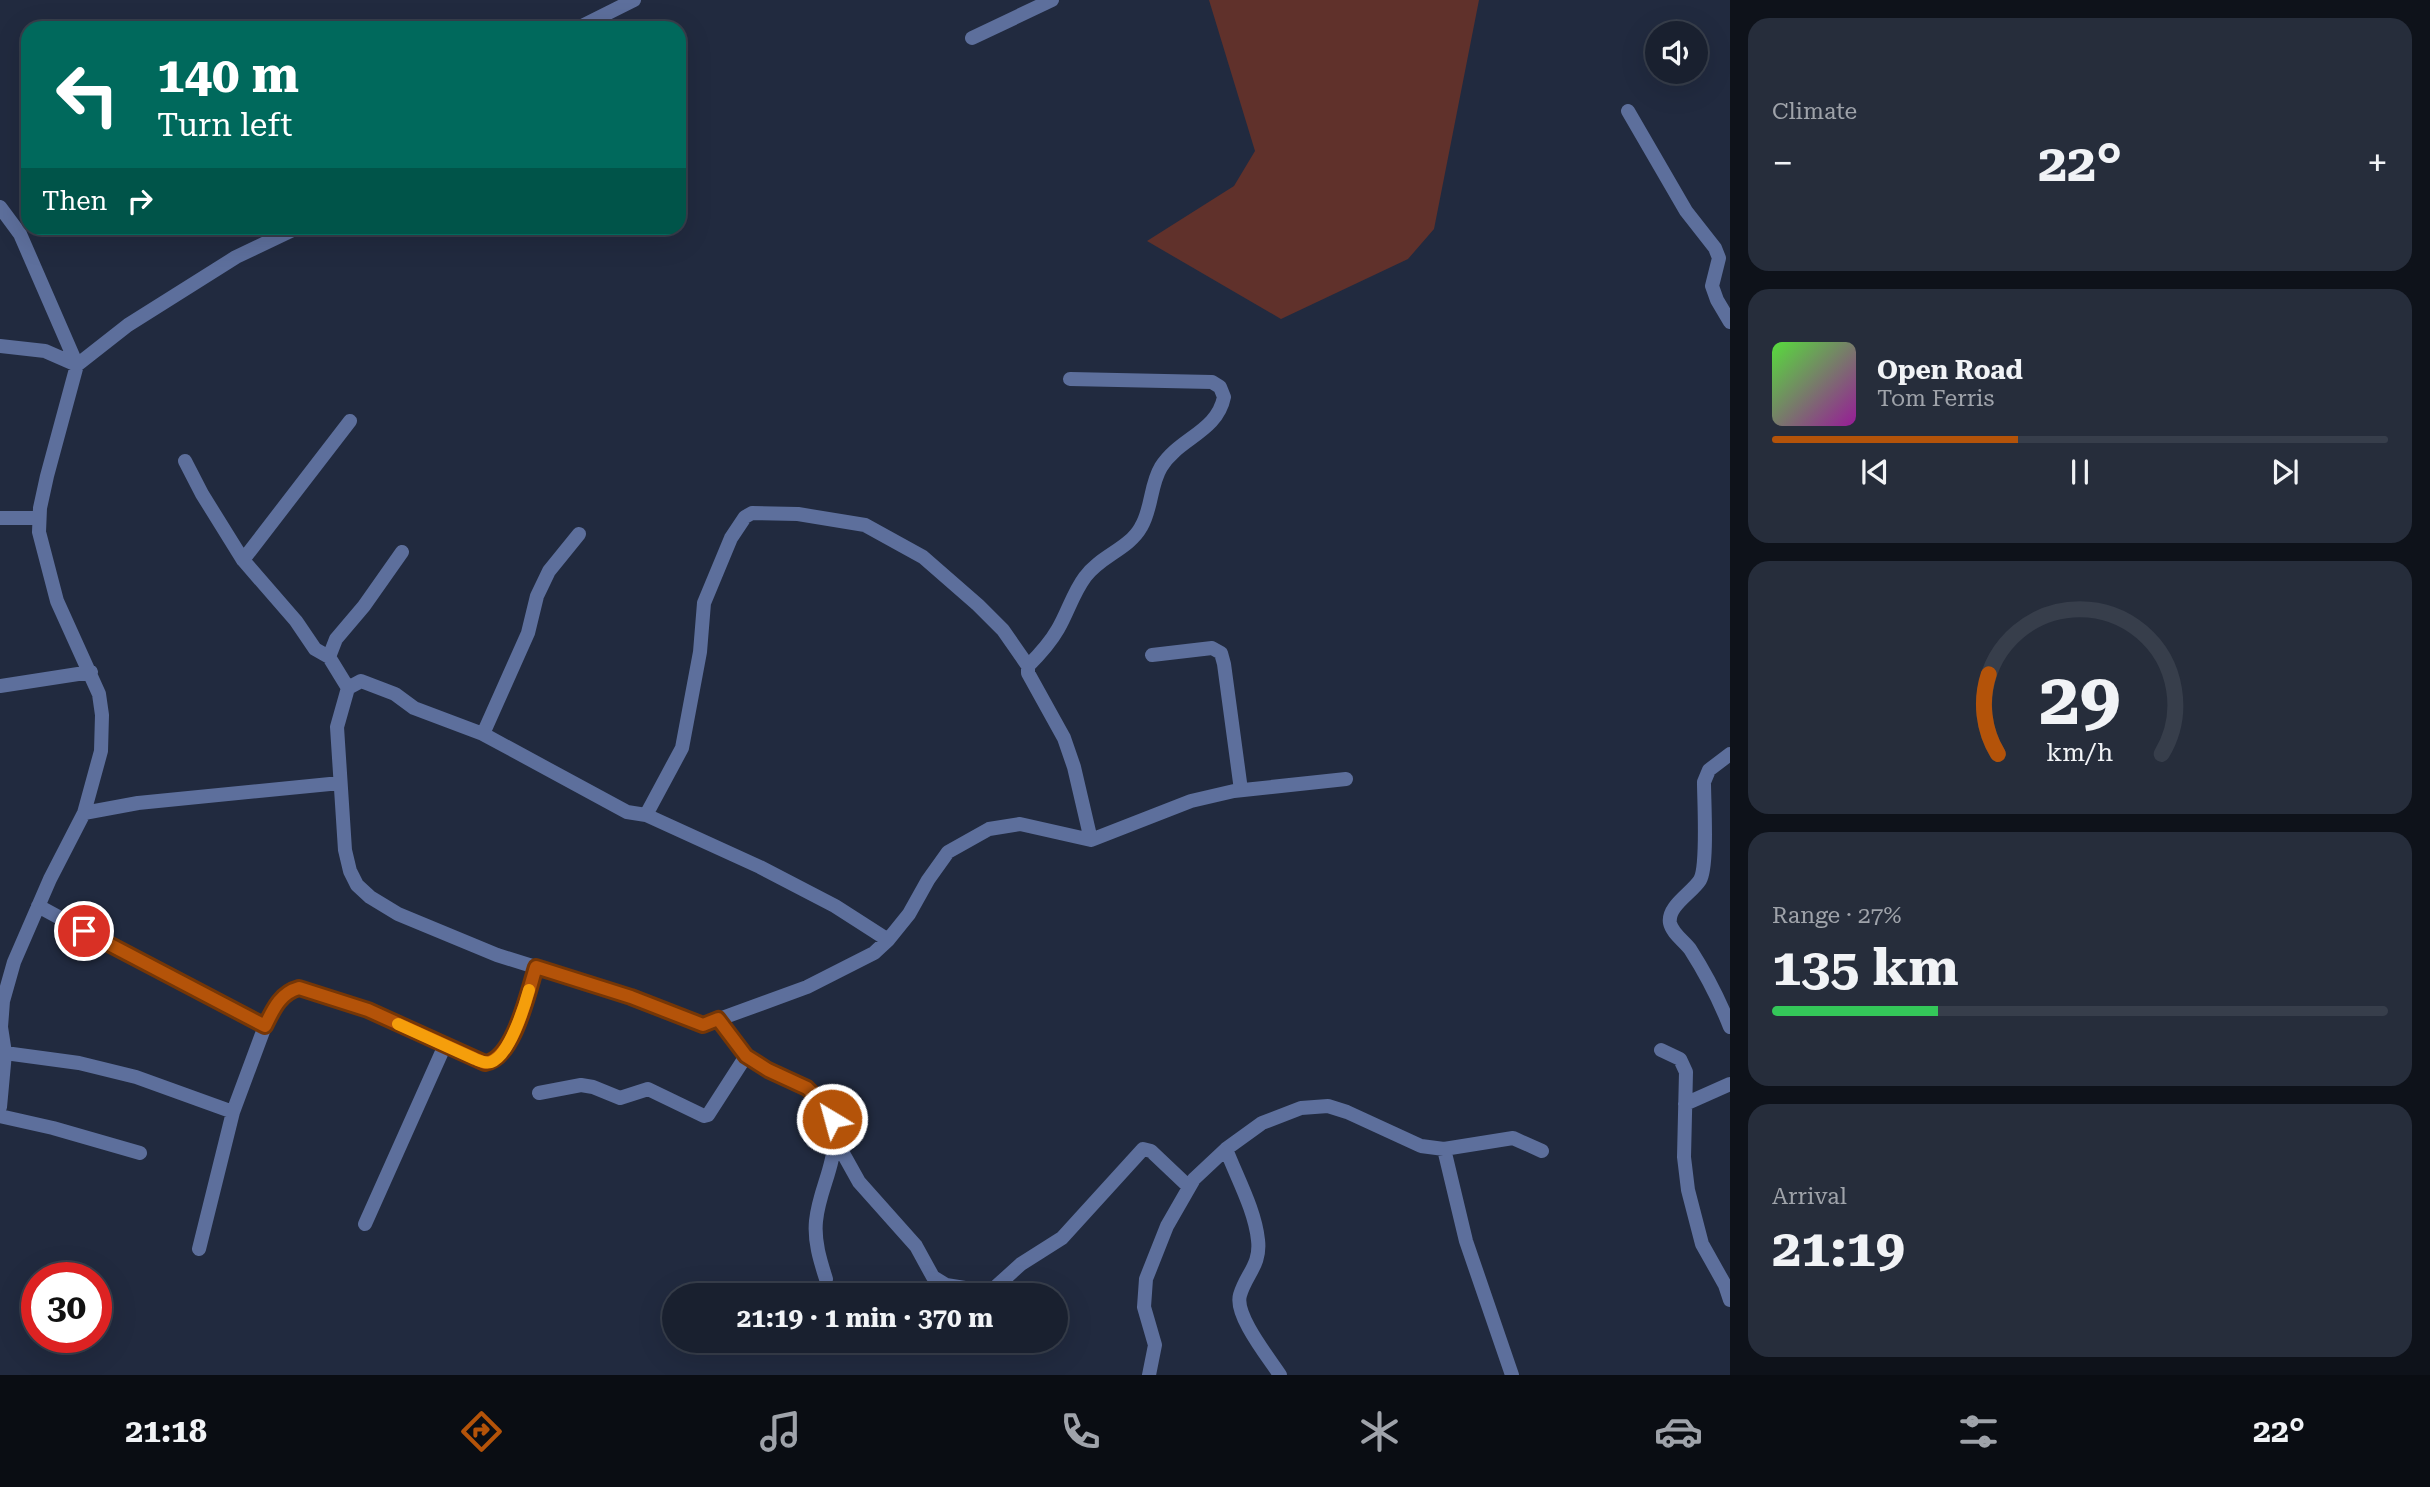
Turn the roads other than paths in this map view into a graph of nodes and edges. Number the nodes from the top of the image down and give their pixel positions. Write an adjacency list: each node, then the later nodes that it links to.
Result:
1 (634, 0): 3 (street)
2 (1052, 0): 4 (street)
3 (592, 21)
4 (972, 38)
5 (1628, 111): 8 (street)
6 (0, 207): 10 (street)
7 (282, 235): 10 (street)
8 (1730, 322)
9 (0, 346): 10 (street)
10 (76, 365): 14 (street)
11 (1070, 379): 21 (street)
12 (350, 421): 18 (street)
13 (185, 461): 18 (street)
14 (39, 517): 15 (street); 22 (street)
15 (0, 519)
16 (579, 534): 25 (street)
17 (402, 552): 20 (street)
18 (243, 561): 20 (street)
19 (1152, 656): 29 (street)
20 (329, 657): 24 (street)
21 (1028, 666): 31 (street); 32 (street)
22 (91, 672): 23 (street); 30 (street)
23 (0, 686)
24 (348, 688): 25 (street); 28 (street)
25 (483, 734): 31 (street)
26 (1730, 754): 39 (street)
27 (1346, 779): 29 (street)
28 (340, 783): 30 (street); 35 (street)
29 (1241, 790): 32 (street)
30 (84, 813): 33 (street)
31 (646, 815): 34 (street)
32 (1091, 840): 34 (street)
33 (38, 906): 37 (street); 38 (street)
34 (888, 940): 36 (street)
35 (536, 967): 36 (street); 40 (street)
36 (718, 1019): 43 (street)
37 (0, 1026): 42 (street)
38 (265, 1026): 40 (street); 48 (street)
39 (1730, 1027)
40 (445, 1045): 56 (street)
41 (1661, 1050): 46 (street)
42 (5, 1053): 47 (street); 48 (street)
43 (746, 1056): 45 (street); 50 (street)
44 (1730, 1084): 46 (street)
45 (539, 1093)
46 (1685, 1104): 59 (street)
47 (0, 1107)
48 (233, 1112): 57 (street)
49 (0, 1116): 54 (street)
50 (835, 1139): 55 (street); 58 (street)
51 (1226, 1149): 52 (street); 55 (street); 61 (street)
52 (1444, 1149): 53 (street); 62 (street)
53 (1542, 1151)
54 (140, 1153)
55 (1189, 1187): 60 (street)
56 (365, 1224)
57 (199, 1249)
58 (825, 1279)
59 (1730, 1300)
60 (1149, 1375)
61 (1280, 1375)
62 (1512, 1375)

